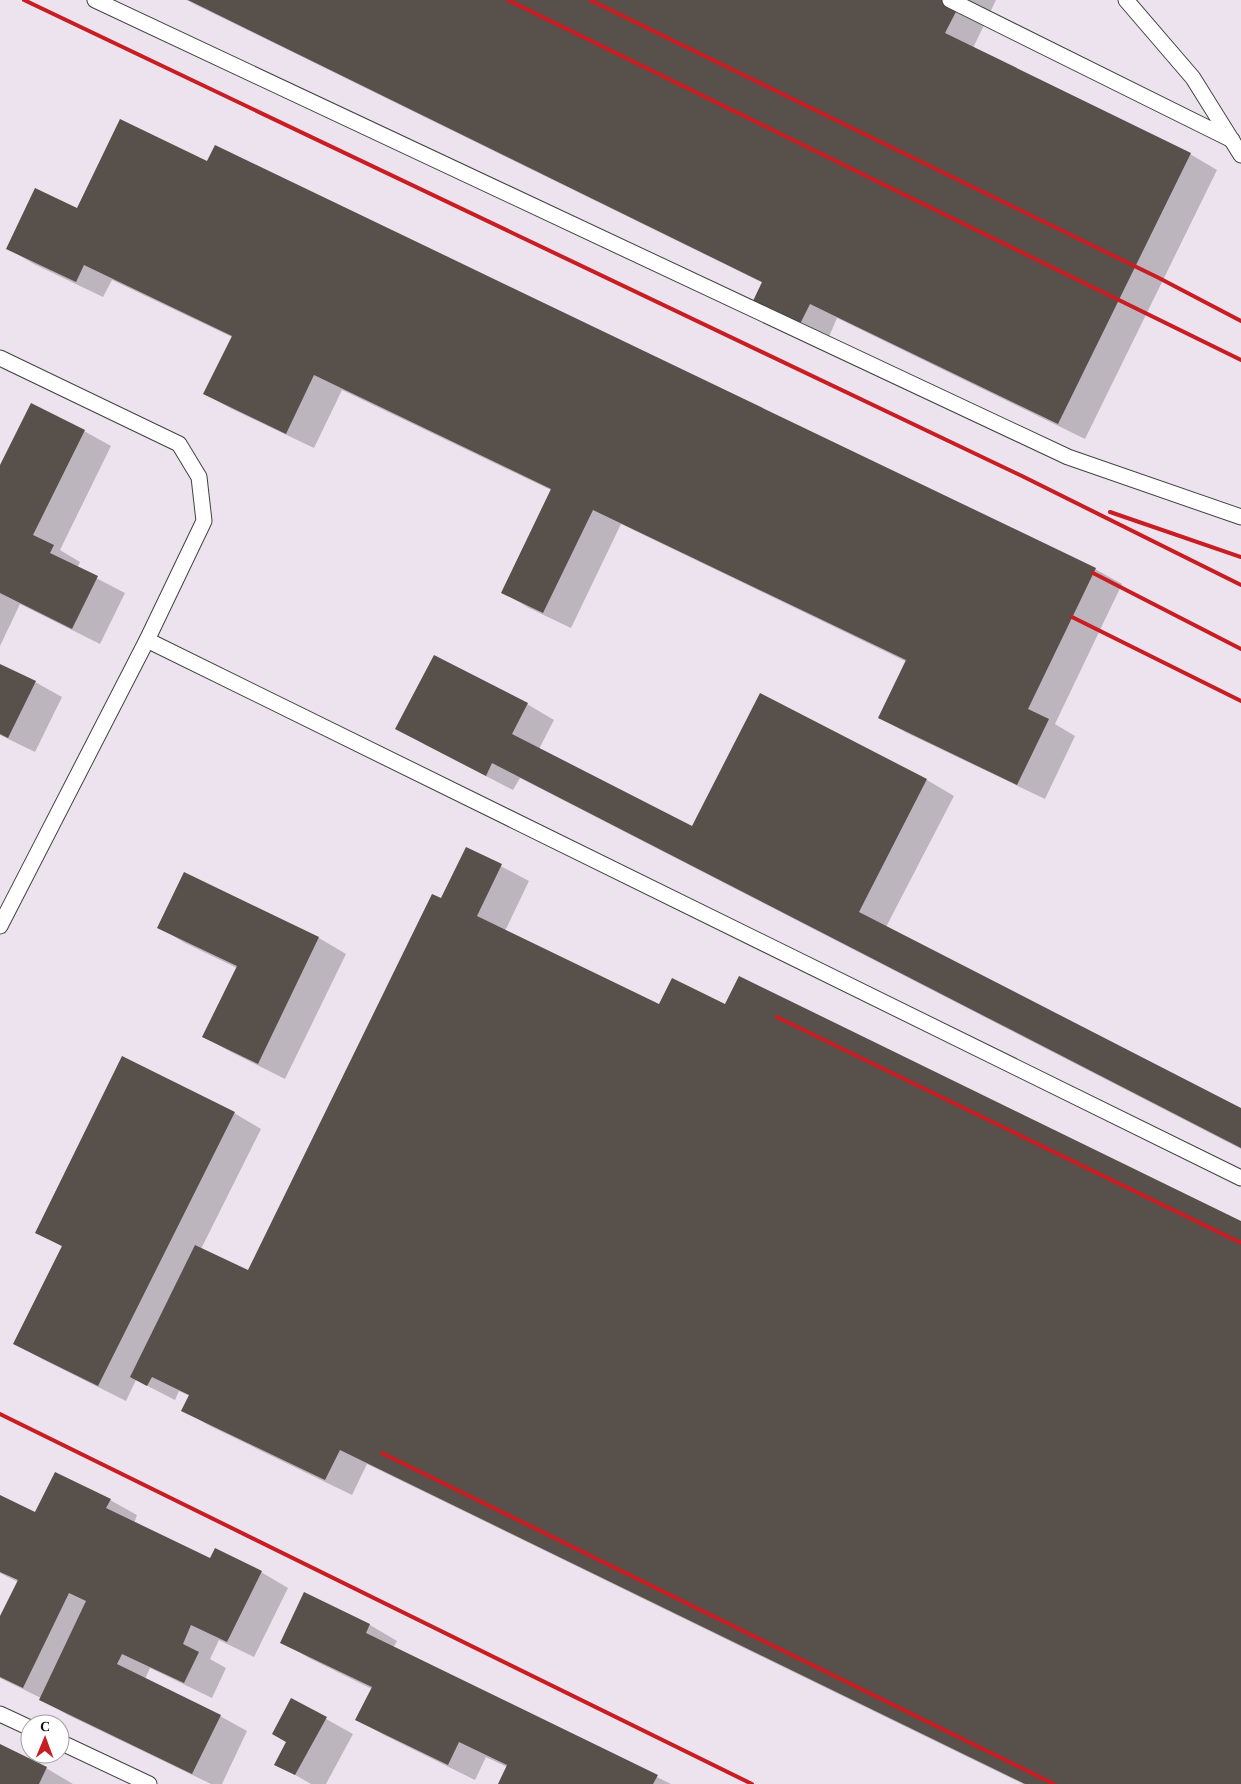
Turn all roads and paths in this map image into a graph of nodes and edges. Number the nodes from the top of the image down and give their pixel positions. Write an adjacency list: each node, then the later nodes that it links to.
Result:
1 (94, 0): 7 (lane)
2 (950, 0): 4 (lane)
3 (1126, 0): 4 (lane)
4 (1232, 140): 5 (lane)
5 (1241, 155)
6 (0, 358): 8 (lane)
7 (1241, 517)
8 (147, 640): 9 (lane); 10 (lane)
9 (0, 926)
10 (1241, 1178)
11 (0, 1714): 12 (lane)
12 (20, 1723)
13 (70, 1747): 14 (lane)
14 (149, 1784)

